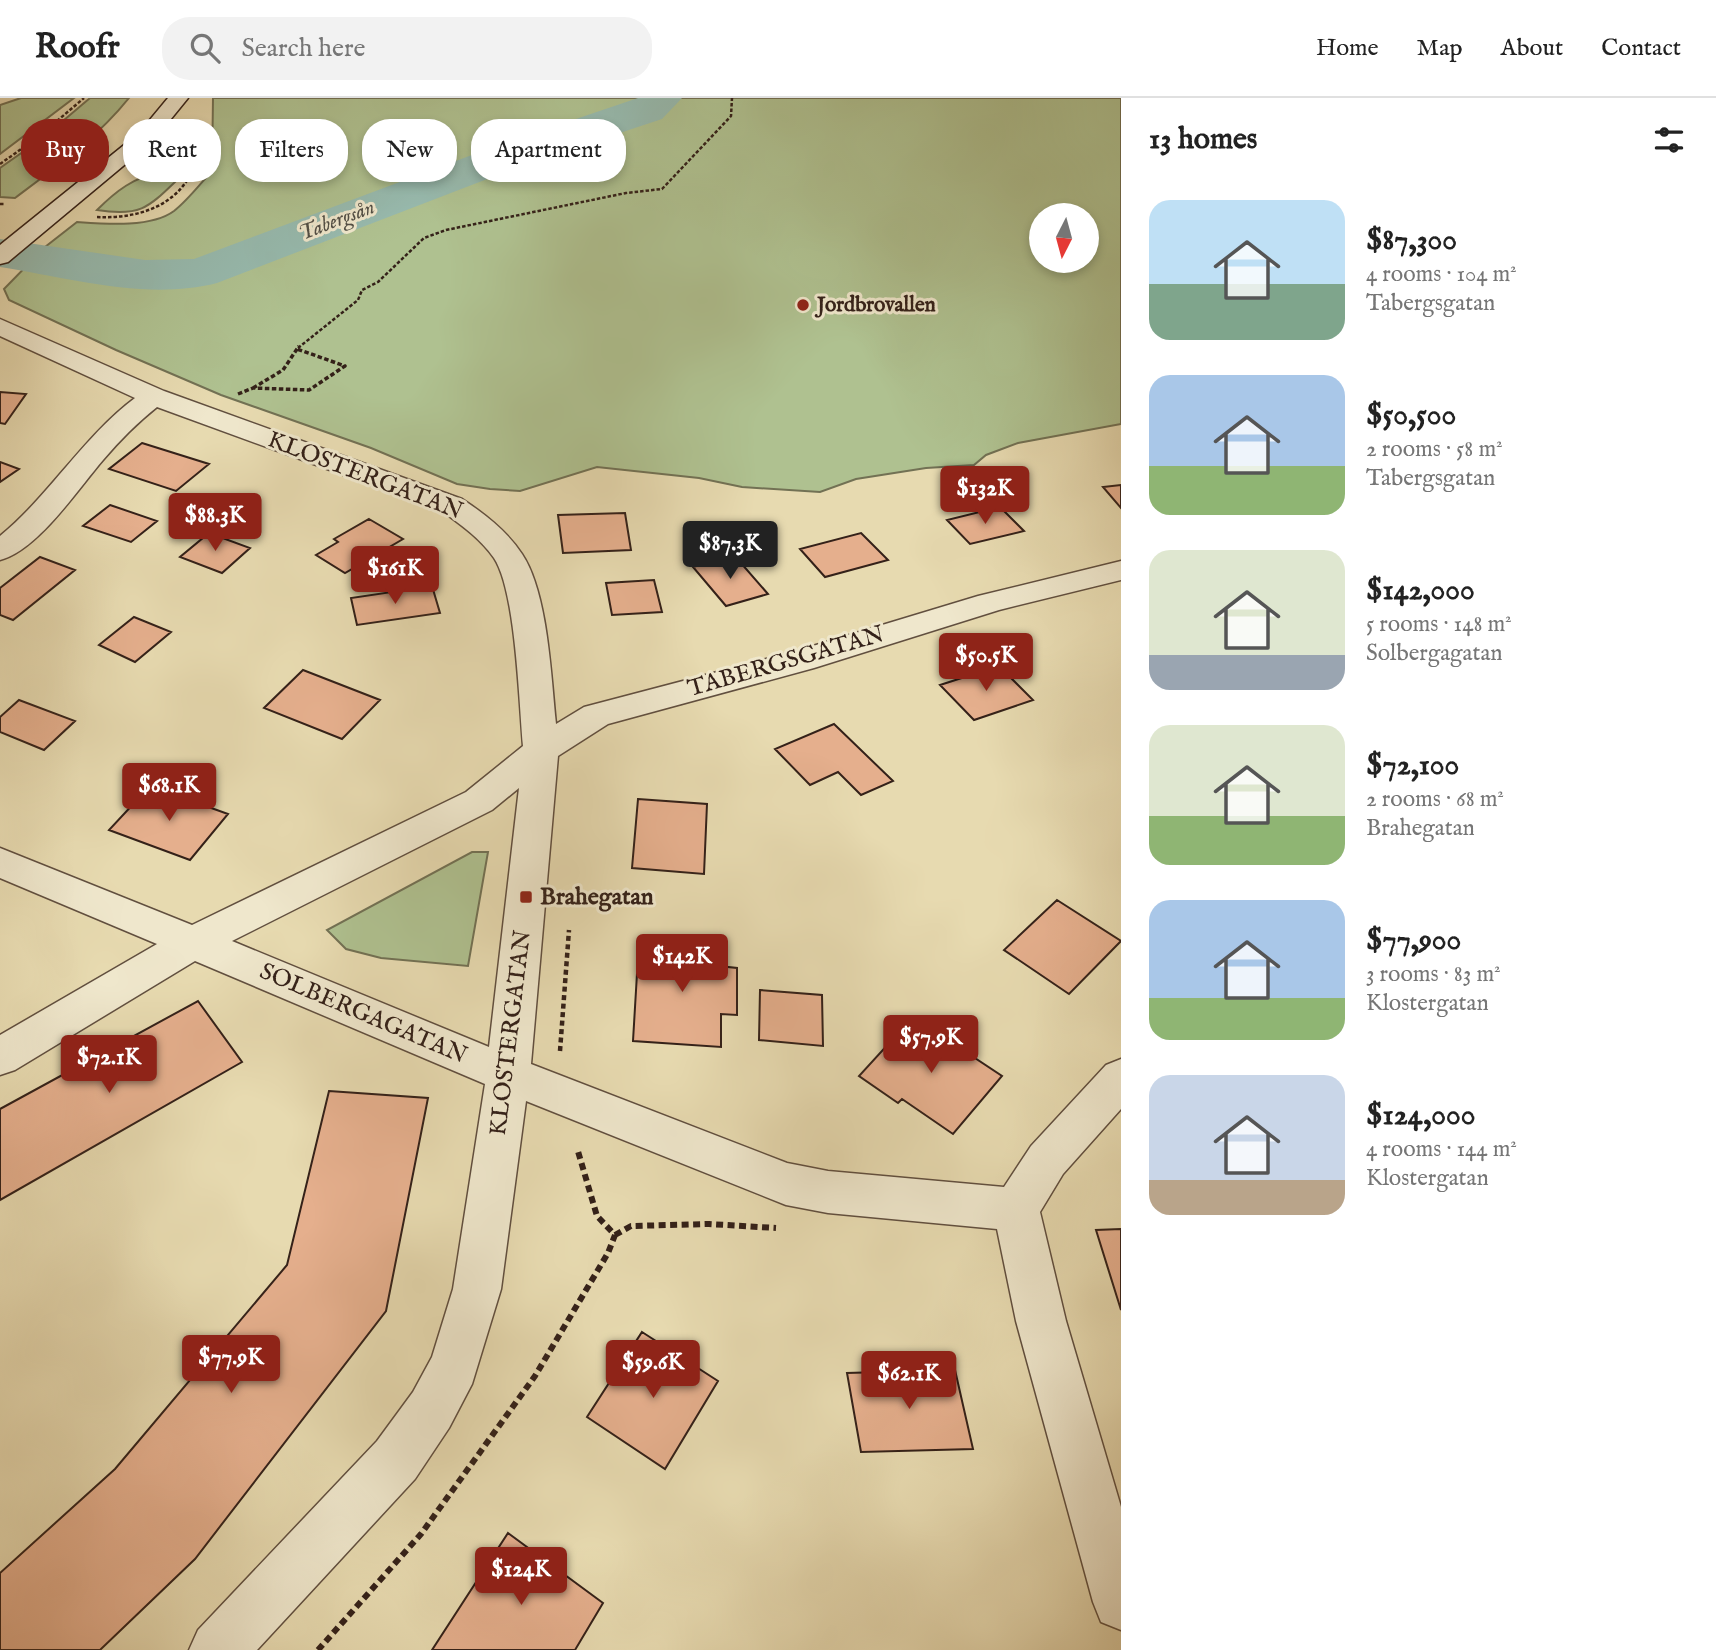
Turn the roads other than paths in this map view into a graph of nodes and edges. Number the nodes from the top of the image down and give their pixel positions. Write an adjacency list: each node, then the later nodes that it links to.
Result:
1 (178, 98): 3 (street)
2 (114, 136): 3 (street)
3 (13, 214): 4 (street)
4 (0, 257)
5 (0, 327): 6 (street, KLOSTERGATAN)
6 (154, 397): 7 (street); 9 (street, KLOSTERGATAN)
7 (0, 551)
8 (1121, 570): 9 (street, TABERGSGATAN)
9 (541, 750): 11 (street); 13 (street, KLOSTERGATAN)
10 (0, 862): 11 (street, SOLBERGAGATAN)
11 (194, 943): 12 (street); 13 (street, SOLBERGAGATAN)
12 (0, 1057)
13 (508, 1074): 15 (street, SOLBERGAGATAN); 17 (street, KLOSTERGATAN)
14 (1121, 1078): 15 (street)
15 (1016, 1209): 16 (street)
16 (1121, 1602)
17 (218, 1650)

